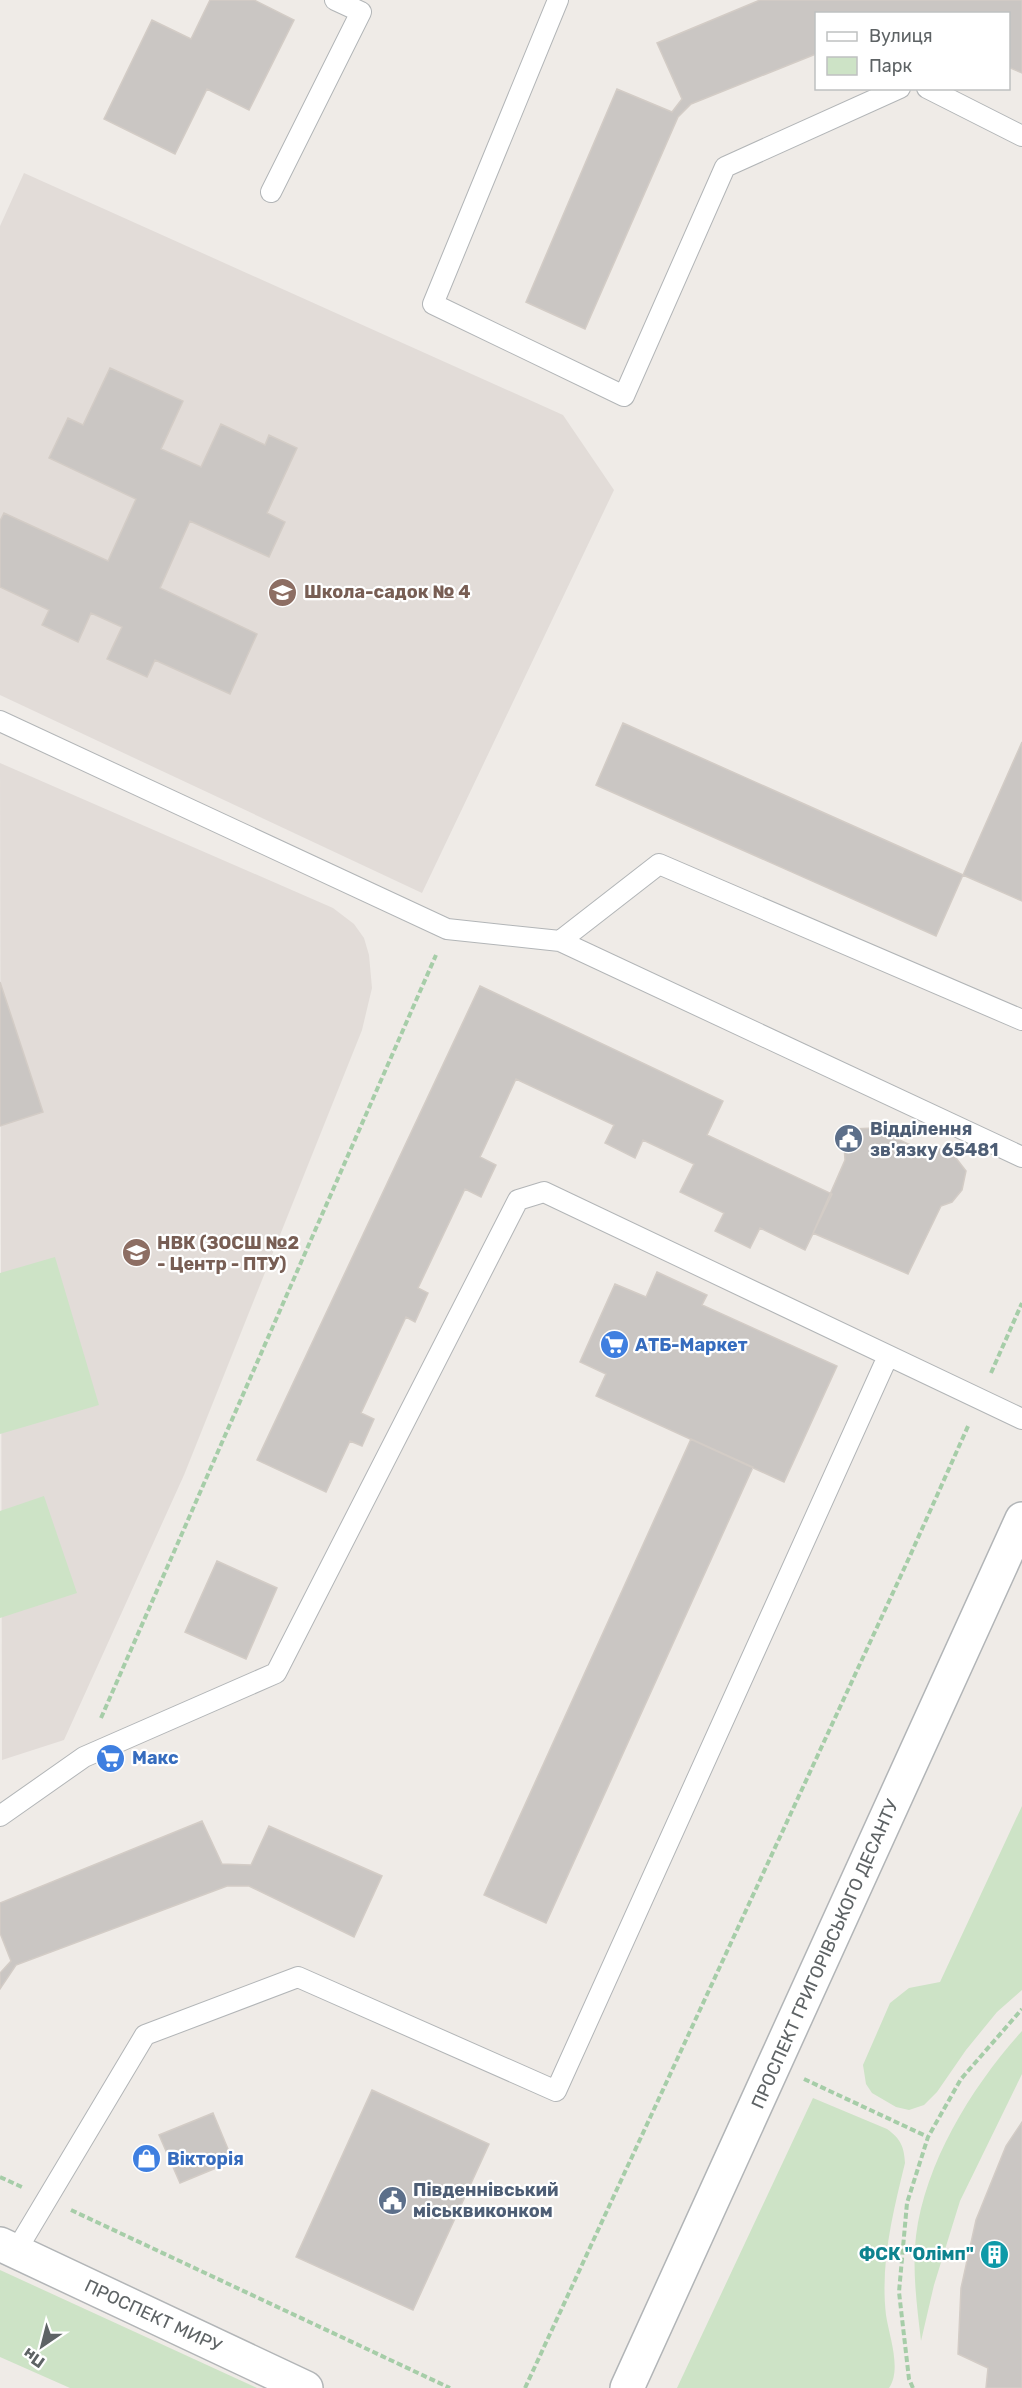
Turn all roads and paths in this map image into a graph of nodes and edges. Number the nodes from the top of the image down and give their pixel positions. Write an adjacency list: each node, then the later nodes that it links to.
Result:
1 (335, 0): 6 (lane)
2 (558, 0): 3 (lane)
3 (896, 90)
4 (931, 90): 5 (lane)
5 (1022, 136)
6 (271, 192)
7 (0, 721): 8 (lane)
8 (447, 929): 9 (lane); 17 (path)
9 (560, 941): 10 (lane); 11 (lane)
10 (1022, 1020)
11 (1022, 1157)
12 (1022, 1303): 14 (path)
13 (888, 1356): 14 (lane); 17 (lane); 23 (lane)
14 (980, 1399): 15 (lane); 27 (path)
15 (1022, 1419)
16 (1022, 1520): 20 (street, ПРОСПЕКТ ГРИГОРІВСЬКОГО ДЕСАНТУ)
17 (84, 1757): 18 (lane)
18 (0, 1816)
19 (1022, 2009): 21 (path)
20 (774, 2064): 21 (path); 28 (street, ПРОСПЕКТ ГРИГОРІВСЬКОГО ДЕСАНТУ)
21 (928, 2138): 29 (path)
22 (0, 2176): 23 (path)
23 (47, 2199): 24 (lane); 26 (path)
24 (8, 2248): 25 (street, ПРОСПЕКТ МИРУ)
25 (306, 2388)
26 (449, 2388)
27 (525, 2388)
28 (627, 2388)
29 (913, 2388)

